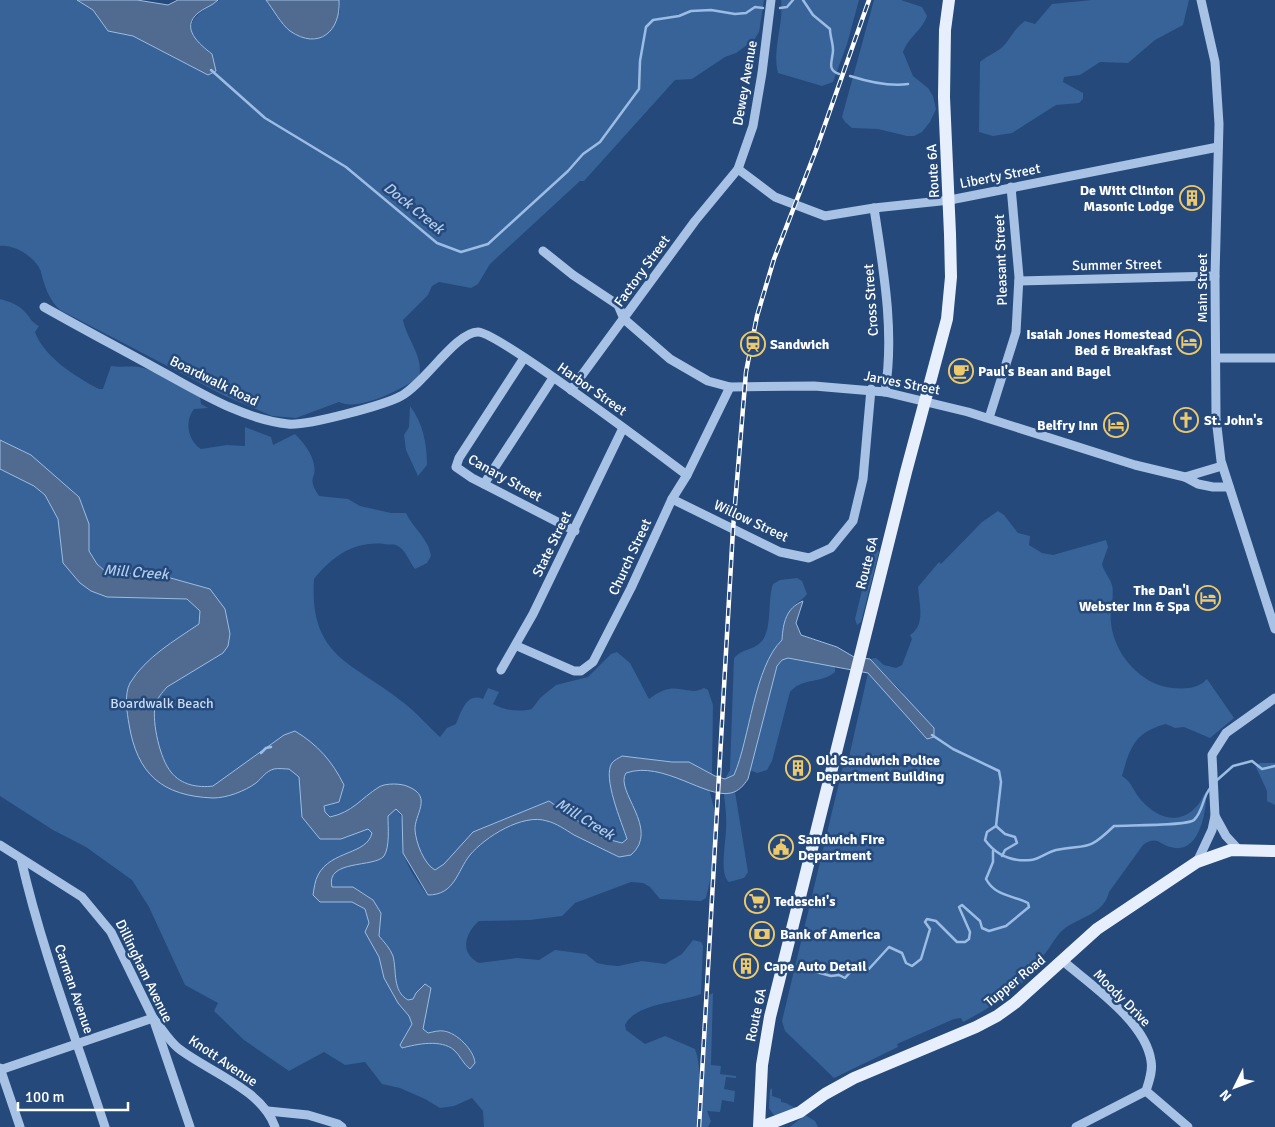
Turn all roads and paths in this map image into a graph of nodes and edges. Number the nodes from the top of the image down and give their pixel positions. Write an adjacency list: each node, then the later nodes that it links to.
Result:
1 (771, 0): 5 (street, Dewey Avenue)
2 (949, 0): 7 (main road, Route 6A)
3 (1201, 0): 4 (street, Main Street)
4 (1218, 147): 6 (street, Liberty Street); 10 (street, Main Street)
5 (738, 169): 8 (street, Liberty Street); 13 (street, Factory Street)
6 (1011, 187): 7 (street, Liberty Street); 11 (street, Pleasant Street)
7 (950, 200): 8 (street, Liberty Street); 23 (main road, Route 6A)
8 (874, 208): 22 (street, Cross Street)
9 (543, 251): 13 (street, Jarves Street)
10 (1215, 276): 11 (street, Summer Street); 16 (street, Main Street)
11 (1019, 281): 24 (street, Pleasant Street)
12 (44, 306): 14 (street, Boardwalk Road)
13 (624, 319): 19 (street, Jarves Street); 20 (street, Factory Street)
14 (478, 332): 15 (street, Harbor Street)
15 (524, 358): 18 (street, Harbor Street); 29 (street, Canary Street)
16 (1217, 358): 17 (street); 26 (street, Main Street)
17 (1275, 358)
18 (553, 378): 20 (street, Harbor Street); 29 (street)
19 (730, 387): 21 (street, Jarves Street); 27 (street, Church Street)
20 (571, 390): 25 (street, Harbor Street)
21 (871, 390): 22 (street, Jarves Street); 31 (street, Willow Street)
22 (885, 392): 23 (street, Jarves Street)
23 (925, 400): 24 (street, Jarves Street); 55 (main road, Route 6A)
24 (989, 418): 28 (street, Jarves Street)
25 (623, 428): 27 (street, Harbor Street); 32 (street, State Street)
26 (1222, 466): 28 (street); 30 (street, Main Street)
27 (687, 474): 31 (street, Church Street)
28 (1185, 477): 30 (street, Jarves Street)
29 (484, 484): 32 (street, Canary Street)
30 (1228, 487): 33 (street, Main Street)
31 (672, 499): 34 (street, Church Street)
32 (575, 531): 34 (street, State Street)
33 (1275, 629)
34 (517, 646): 35 (street, State Street)
35 (501, 670)
36 (1275, 698): 37 (street)
37 (1215, 816): 39 (street); 42 (street)
38 (0, 846): 41 (street, Dillingham Avenue)
39 (1238, 849): 40 (main road, Tupper Road); 42 (main road, Tupper Road)
40 (1275, 851)
41 (21, 859): 44 (street, Dillingham Avenue); 45 (street, Carman Avenue)
42 (1197, 862): 43 (main road, Tupper Road)
43 (1063, 961): 47 (street, Moody Drive); 49 (main road, Tupper Road)
44 (153, 1018): 45 (street); 48 (street, Knott Avenue); 52 (street, Dillingham Avenue)
45 (78, 1044): 46 (street); 51 (street, Carman Avenue)
46 (0, 1069): 50 (street)
47 (1146, 1091): 57 (street); 58 (street)
48 (268, 1111): 53 (street, Knott Avenue); 54 (street)
49 (800, 1112): 55 (main road, Tupper Road); 56 (main road)
50 (20, 1127)
51 (105, 1127)
52 (190, 1127)
53 (275, 1127)
54 (342, 1127)
55 (760, 1127)
56 (784, 1127)
57 (1076, 1127)
58 (1188, 1127)

